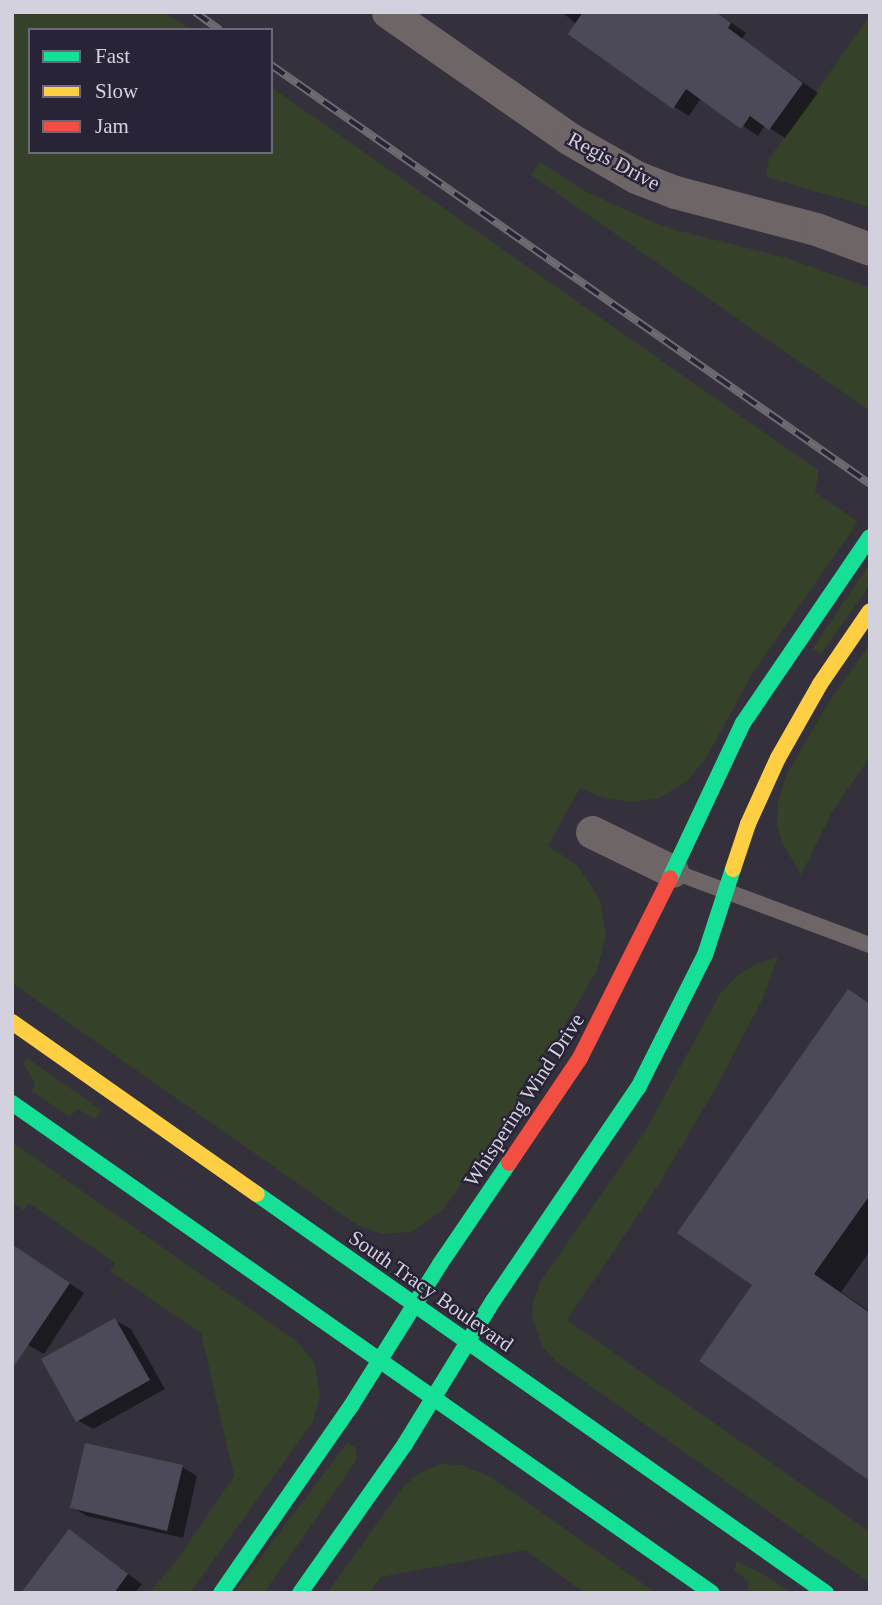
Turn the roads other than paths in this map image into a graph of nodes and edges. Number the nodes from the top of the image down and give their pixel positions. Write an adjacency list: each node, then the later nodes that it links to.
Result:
1 (388, 12): 2 (street, Regis Drive)
2 (870, 249)
3 (870, 537): 6 (street, Whispering Wind Drive)
4 (870, 611): 7 (street)
5 (592, 832): 6 (street)
6 (672, 871): 7 (lane); 11 (street, Whispering Wind Drive)
7 (727, 894): 8 (lane); 12 (street)
8 (870, 945)
9 (12, 1022): 11 (street, South Tracy Boulevard)
10 (12, 1103): 13 (street)
11 (414, 1304): 12 (street, South Tracy Boulevard); 13 (street, Whispering Wind Drive)
12 (468, 1342): 14 (street); 18 (street, South Tracy Boulevard)
13 (380, 1361): 14 (street); 15 (street, Whispering Wind Drive)
14 (433, 1398): 16 (street); 17 (street)
15 (220, 1593)
16 (300, 1593)
17 (712, 1593)
18 (826, 1593)

